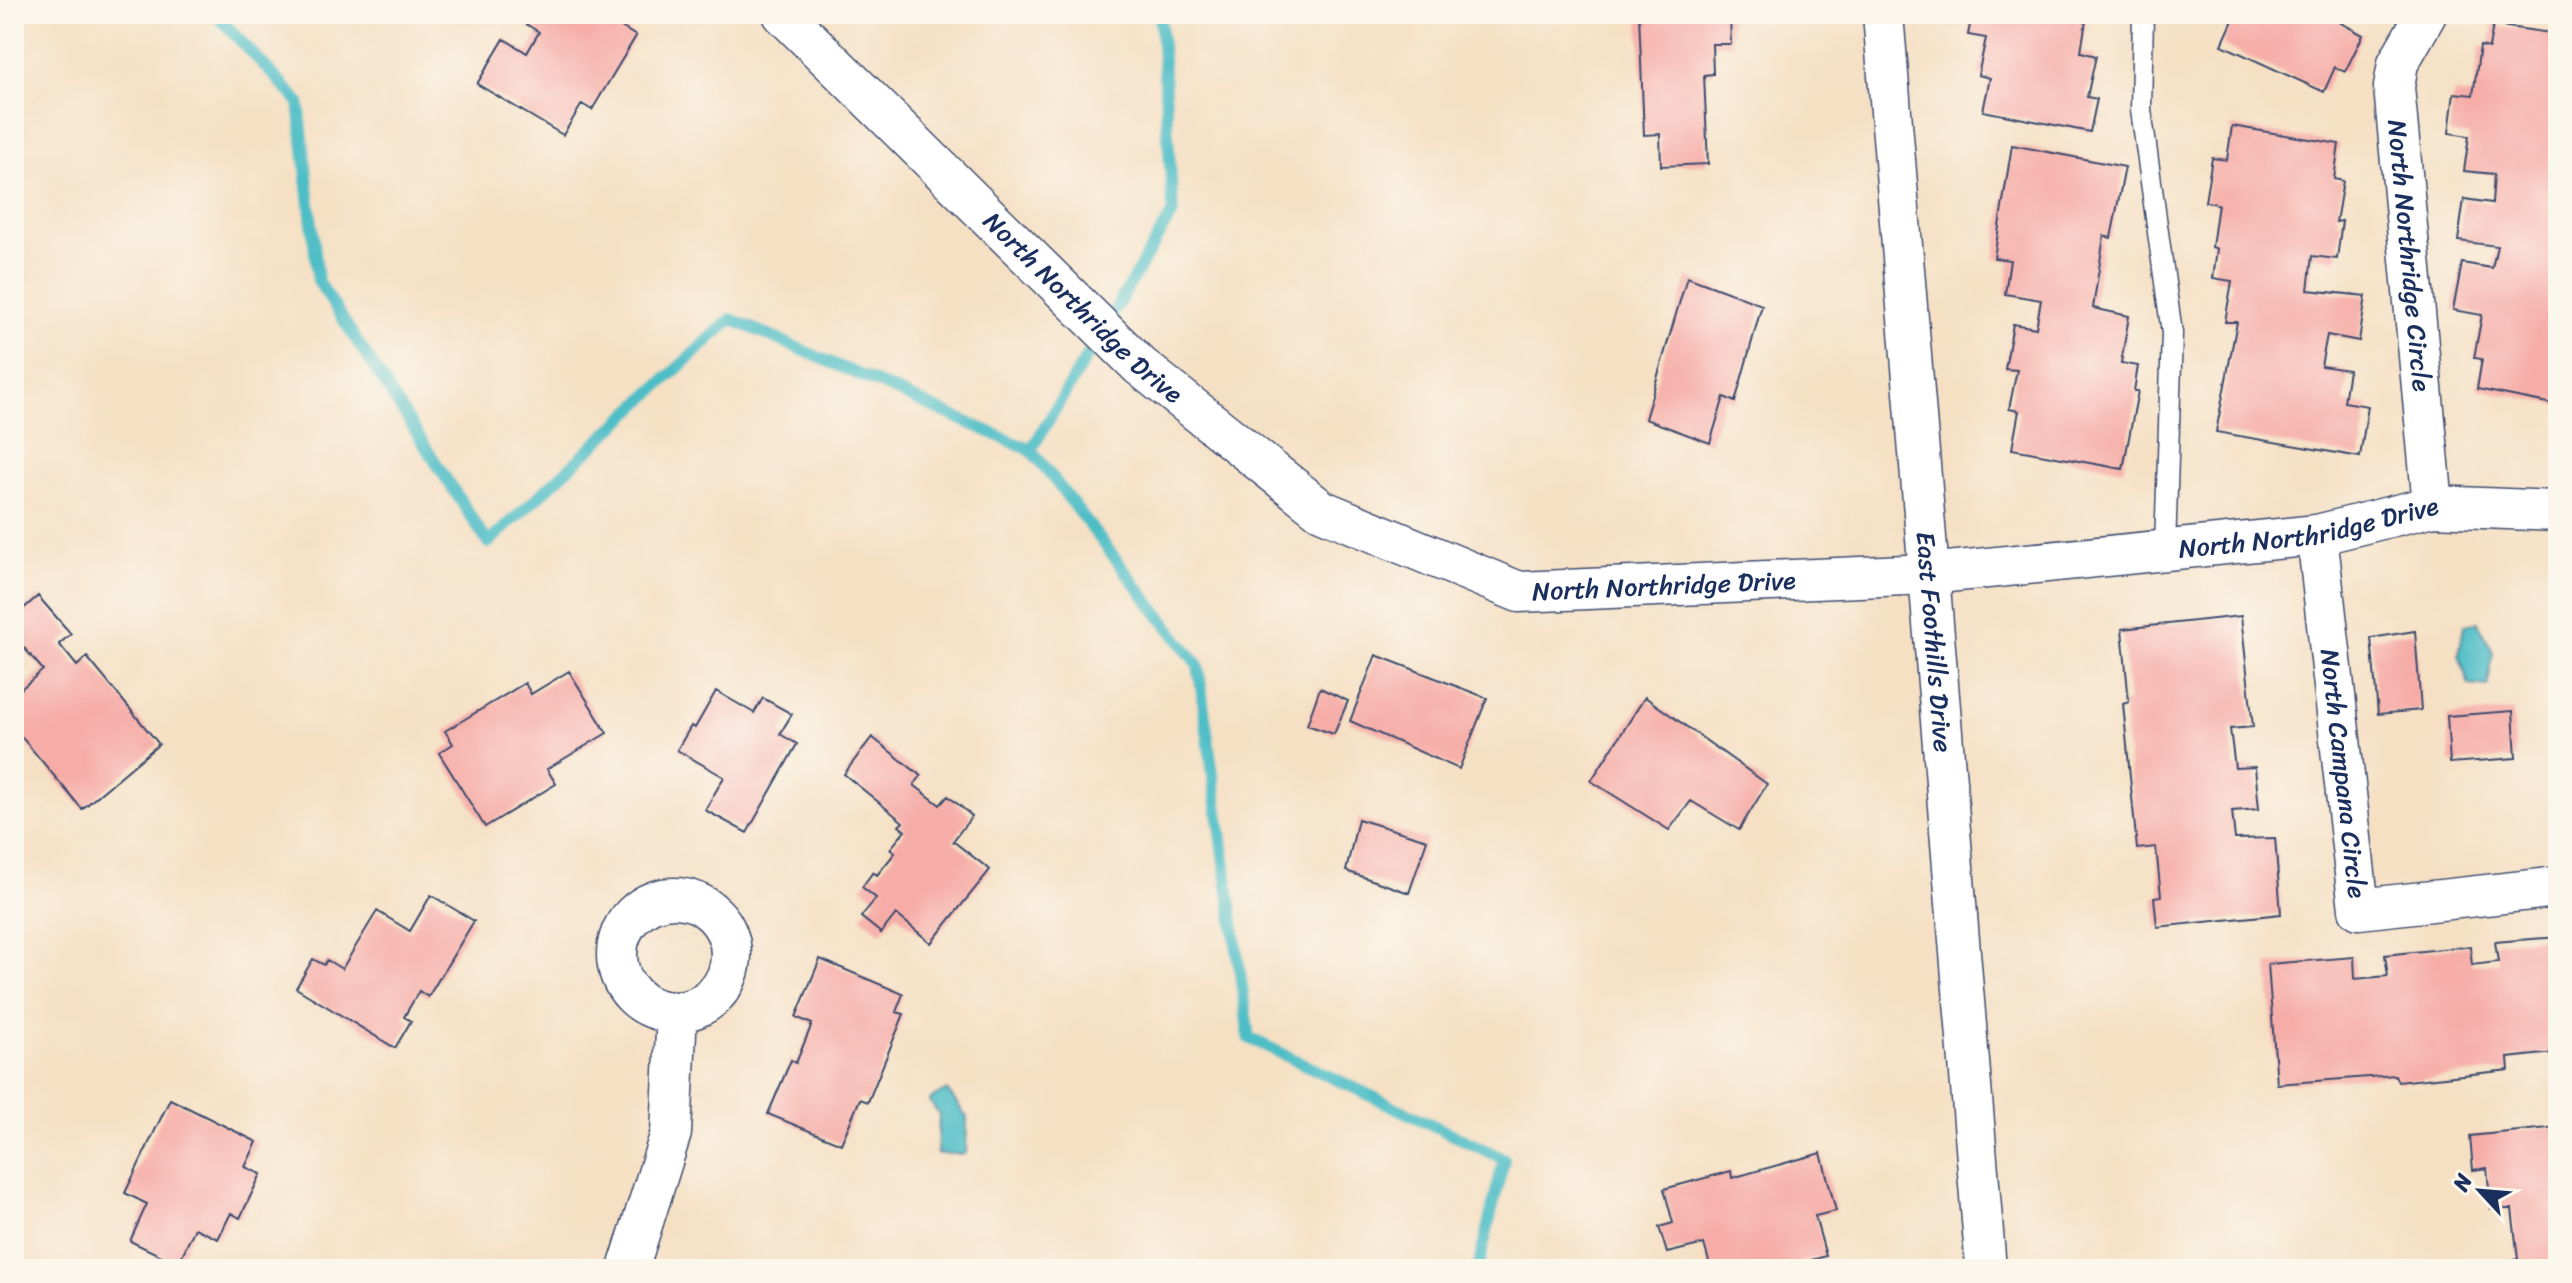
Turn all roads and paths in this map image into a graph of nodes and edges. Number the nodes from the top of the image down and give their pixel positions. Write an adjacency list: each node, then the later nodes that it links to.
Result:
1 (783, 14): 9 (street, North Northridge Drive)
2 (1883, 14): 9 (street, East Foothills Drive)
3 (2143, 14): 8 (lane)
4 (2426, 14): 5 (street, North Northridge Circle)
5 (2433, 506): 6 (street, North Northridge Drive); 7 (street, North Northridge Drive)
6 (2558, 511)
7 (2317, 535): 8 (street, North Northridge Drive); 10 (street, North Campana Circle)
8 (2165, 549): 9 (street, North Northridge Drive)
9 (1928, 574): 13 (street, East Foothills Drive)
10 (2558, 887)
11 (677, 1012): 12 (street)
12 (628, 1269)
13 (1986, 1269)

